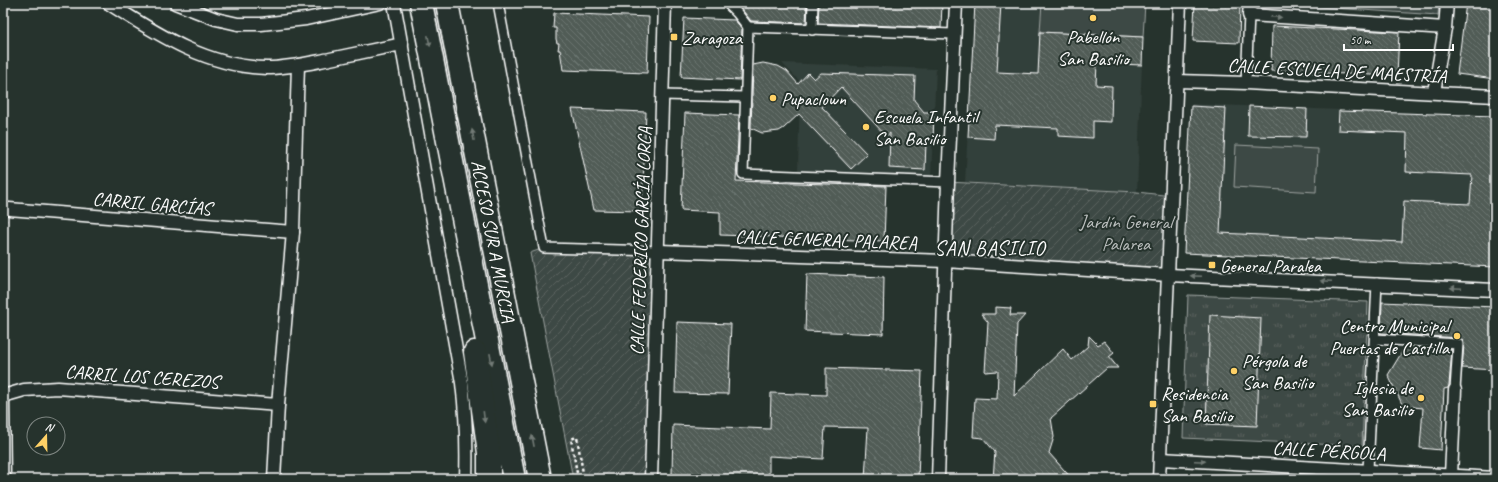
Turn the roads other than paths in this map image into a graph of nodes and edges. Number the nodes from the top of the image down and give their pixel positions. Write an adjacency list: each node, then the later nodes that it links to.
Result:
1 (108, 3): 21 (street)
2 (175, 3): 3 (street)
3 (380, 3)
4 (394, 3): 20 (street)
5 (421, 3): 28 (highway, ACCESO SUR A MURCIA, one-way to 28)
6 (447, 3): 51 (highway, ACCESO SUR A MURCIA, one-way to 6)
7 (498, 3): 32 (street)
8 (665, 3): 25 (street, CALLE FEDERICO GARCÍA LORCA)
9 (727, 3): 16 (street)
10 (813, 3): 18 (street)
11 (956, 3): 19 (street)
12 (1180, 3): 22 (street)
13 (1250, 3): 15 (street)
14 (1447, 3): 17 (street)
15 (1249, 15): 17 (street, one-way to 17); 23 (street)
16 (748, 27): 18 (street); 27 (street)
17 (1445, 28): 24 (street)
18 (812, 30): 19 (street)
19 (954, 34): 29 (street)
20 (402, 44): 21 (street); 48 (street)
21 (298, 65): 31 (street)
22 (1177, 81): 23 (street, CALLE ESCUELA DE MAESTRÍA); 34 (street)
23 (1246, 83): 24 (street, CALLE ESCUELA DE MAESTRÍA)
24 (1434, 92): 26 (street, CALLE ESCUELA DE MAESTRÍA)
25 (662, 95): 27 (street); 32 (street, CALLE FEDERICO GARCÍA LORCA)
26 (1495, 96)
27 (745, 97): 29 (street)
28 (444, 115): 49 (highway, one-way to 49); 50 (highway, ACCESO SUR A MURCIA, one-way to 50)
29 (948, 182): 33 (street)
30 (8, 209): 31 (street, CARRIL GARCÍAS)
31 (293, 232): 40 (street)
32 (659, 251): 33 (street, CALLE GENERAL PALAREA); 52 (street, CALLE FEDERICO GARCÍA LORCA)
33 (945, 261): 34 (street, CALLE GENERAL PALAREA); 53 (street)
34 (1169, 275): 35 (street, CALLE GENERAL PALAREA, one-way to 34); 41 (street)
35 (1377, 283): 36 (street, CALLE GENERAL PALAREA, one-way to 35); 37 (street)
36 (1495, 290)
37 (1375, 339): 38 (street); 42 (street)
38 (1455, 390): 44 (street)
39 (3, 396): 40 (street, CARRIL LOS CEREZOS); 46 (street, CARRIL LOS CEREZOS)
40 (278, 405): 47 (street)
41 (1161, 459): 42 (street, CALLE PÉRGOLA, one-way to 42); 54 (street)
42 (1368, 470): 43 (street, CALLE PÉRGOLA)
43 (1385, 475): 44 (street, CALLE PÉRGOLA)
44 (1451, 475): 45 (street, CALLE PÉRGOLA)
45 (1495, 478)
46 (4, 479)
47 (274, 479)
48 (466, 479)
49 (489, 479)
50 (514, 479)
51 (540, 479)
52 (651, 479)
53 (938, 479)
54 (1159, 479)

